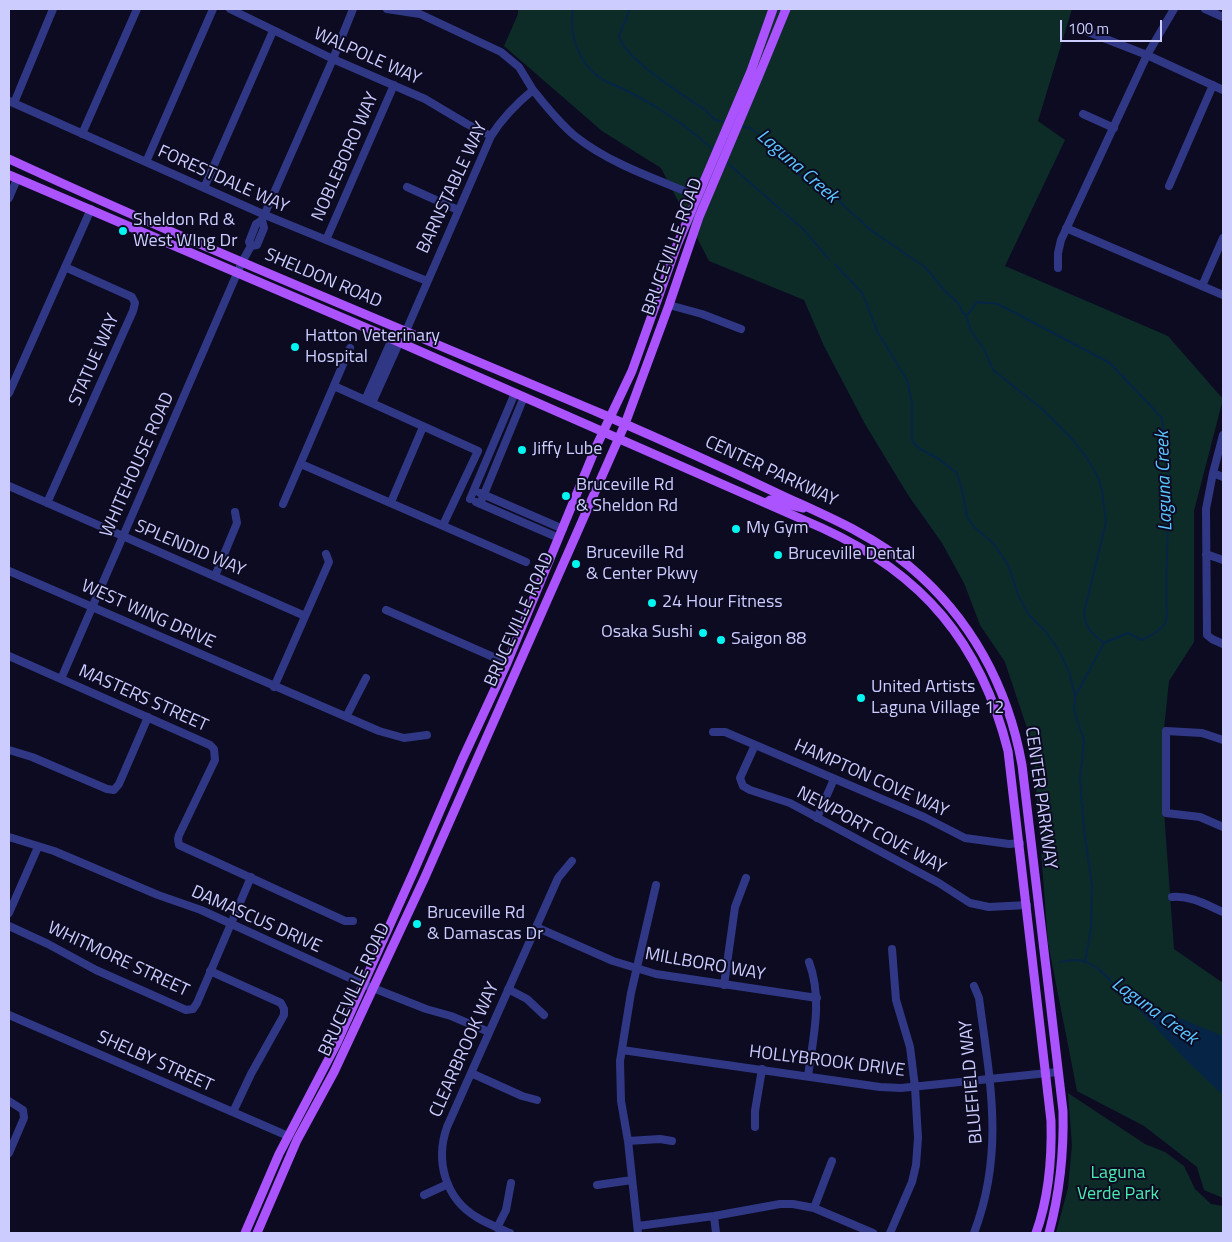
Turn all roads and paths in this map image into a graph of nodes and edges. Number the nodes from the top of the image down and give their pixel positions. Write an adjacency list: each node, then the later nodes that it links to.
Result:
1 (54, 9): 21 (street)
2 (137, 9): 25 (street)
3 (213, 9): 28 (street)
4 (230, 9): 13 (street, WALPOLE WAY)
5 (353, 9): 16 (street, WHITEHOUSE ROAD)
6 (387, 9): 11 (street)
7 (773, 9): 22 (main road, BRUCEVILLE ROAD)
8 (786, 9): 22 (main road, BRUCEVILLE ROAD)
9 (1174, 9): 15 (street)
10 (1205, 9): 12 (street)
11 (421, 12): 19 (street)
12 (1223, 17)
13 (274, 31): 16 (street, WALPOLE WAY); 33 (street)
14 (1088, 32): 15 (street)
15 (1147, 55): 18 (street); 24 (street)
16 (333, 59): 17 (street, WALPOLE WAY); 38 (street, WHITEHOUSE ROAD)
17 (394, 86): 26 (street, WALPOLE WAY); 41 (street, NOBLEBORO WAY)
18 (1213, 86): 20 (street); 31 (street)
19 (533, 90): 26 (street, BARNSTABLE WAY); 34 (street)
20 (1223, 90)
21 (11, 102): 25 (street, FORESTDALE WAY)
22 (738, 114): 30 (main road, BRUCEVILLE ROAD)
23 (1083, 114): 24 (street)
24 (1114, 128): 39 (street)
25 (82, 134): 28 (street, FORESTDALE WAY)
26 (491, 136): 37 (street, BARNSTABLE WAY)
27 (9, 159): 42 (main road, SHELDON ROAD)
28 (146, 162): 33 (street, FORESTDALE WAY)
29 (13, 177): 35 (street); 36 (main road, SHELDON ROAD)
30 (709, 180): 34 (main road, BRUCEVILLE ROAD); 49 (main road, BRUCEVILLE ROAD)
31 (1169, 186)
32 (407, 187): 37 (street)
33 (204, 188): 38 (street, FORESTDALE WAY)
34 (697, 196): 58 (main road, BRUCEVILLE ROAD)
35 (9, 198)
36 (91, 209): 43 (street); 45 (main road, SHELDON ROAD)
37 (458, 210): 46 (street, BARNSTABLE WAY)
38 (264, 218): 41 (street, FORESTDALE WAY); 42 (street, WHITEHOUSE ROAD)
39 (1066, 228): 44 (street); 47 (street)
40 (1223, 238): 47 (street)
41 (326, 240): 46 (street, FORESTDALE WAY)
42 (242, 262): 45 (street, WHITEHOUSE ROAD); 51 (main road, SHELDON ROAD)
43 (65, 267): 55 (street); 73 (street, STATUE WAY)
44 (1058, 268)
45 (238, 274): 52 (main road, SHELDON ROAD); 81 (street, WHITEHOUSE ROAD)
46 (427, 281): 51 (street, BARNSTABLE WAY)
47 (1202, 286): 48 (street)
48 (1223, 295)
49 (670, 305): 50 (street); 59 (main road, BRUCEVILLE ROAD)
50 (742, 329)
51 (406, 331): 58 (main road, SHELDON ROAD)
52 (396, 341): 56 (main road, SHELDON ROAD); 57 (street)
53 (350, 348): 54 (street)
54 (334, 386): 57 (street); 64 (street)
55 (9, 393)
56 (519, 395): 61 (main road, SHELDON ROAD); 69 (street); 70 (street)
57 (369, 402): 60 (street)
58 (611, 418): 59 (main road, SHELDON ROAD); 61 (main road, BRUCEVILLE ROAD)
59 (625, 424): 63 (main road, BRUCEVILLE ROAD); 77 (main road, CENTER PARKWAY)
60 (423, 427): 68 (street); 72 (street)
61 (604, 432): 63 (main road, SHELDON ROAD); 80 (main road, BRUCEVILLE ROAD)
62 (1223, 435): 65 (street)
63 (619, 438): 74 (main road, CENTER PARKWAY); 95 (main road, BRUCEVILLE ROAD)
64 (301, 464): 72 (street); 75 (street)
65 (1213, 473): 66 (street); 85 (street)
66 (1223, 477)
67 (9, 486): 73 (street, SPLENDID WAY)
68 (461, 490): 69 (street); 71 (street); 79 (street)
69 (474, 490): 70 (street); 71 (street)
70 (484, 494): 76 (street); 80 (street)
71 (470, 499): 76 (street)
72 (391, 502): 79 (street)
73 (48, 503): 81 (street, SPLENDID WAY)
74 (766, 503): 77 (main road); 89 (main road, CENTER PARKWAY)
75 (283, 504)
76 (480, 504): 80 (street)
77 (813, 510): 83 (main road, CENTER PARKWAY)
78 (235, 512): 92 (street)
79 (444, 525): 88 (street)
80 (561, 534): 82 (main road, BRUCEVILLE ROAD)
81 (123, 536): 92 (street, SPLENDID WAY); 93 (street, WHITEHOUSE ROAD)
82 (554, 550): 95 (main road); 99 (main road, BRUCEVILLE ROAD)
83 (890, 551): 86 (main road, CENTER PARKWAY); 89 (street)
84 (326, 554): 96 (street)
85 (1206, 554): 87 (street); 97 (street)
86 (899, 558): 90 (street); 143 (main road, CENTER PARKWAY)
87 (1223, 560)
88 (526, 562)
89 (883, 562): 90 (main road, CENTER PARKWAY)
90 (893, 569): 114 (main road, CENTER PARKWAY)
91 (9, 571): 93 (street, WEST WING DRIVE)
92 (215, 576): 96 (street, SPLENDID WAY)
93 (92, 607): 101 (street, WHITEHOUSE ROAD); 102 (street, WEST WING DRIVE)
94 (386, 610): 99 (street)
95 (541, 613): 135 (main road, BRUCEVILLE ROAD)
96 (305, 616): 102 (street)
97 (1223, 644)
98 (9, 656): 101 (street, MASTERS STREET)
99 (507, 663): 132 (main road, BRUCEVILLE ROAD)
100 (366, 678): 104 (street)
101 (61, 679): 103 (street, MASTERS STREET)
102 (274, 687): 104 (street, WEST WING DRIVE)
103 (148, 717): 109 (street); 117 (street, MASTERS STREET)
104 (346, 718): 106 (street, WEST WING DRIVE)
105 (713, 732): 108 (street, HAMPTON COVE WAY)
106 (427, 735)
107 (1223, 740): 112 (street)
108 (755, 745): 110 (street, HAMPTON COVE WAY); 111 (street, NEWPORT COVE WAY)
109 (9, 750)
110 (834, 778): 111 (street); 114 (street, HAMPTON COVE WAY)
111 (817, 818): 121 (street, NEWPORT COVE WAY)
112 (1223, 827)
113 (9, 837): 115 (street, DAMASCUS DRIVE)
114 (1020, 843): 121 (main road, CENTER PARKWAY)
115 (38, 847): 123 (street); 125 (street, DAMASCUS DRIVE)
116 (572, 860): 127 (street, CLEARBROOK WAY)
117 (251, 877): 124 (street, MASTERS STREET); 125 (street, WHITMORE STREET)
118 (746, 878): 133 (street)
119 (656, 885): 130 (street)
120 (1172, 897): 122 (street)
121 (1027, 905): 145 (main road, CENTER PARKWAY)
122 (1223, 912)
123 (9, 913)
124 (353, 921)
125 (231, 924): 131 (street, WHITMORE STREET); 132 (street, DAMASCUS DRIVE)
126 (9, 926): 131 (street, WHITMORE STREET)
127 (536, 927): 130 (street, MILLBORO WAY); 136 (street, CLEARBROOK WAY)
128 (892, 950): 148 (street)
129 (809, 962): 137 (street)
130 (636, 969): 133 (street, MILLBORO WAY); 141 (street)
131 (210, 971): 151 (street)
132 (363, 984): 135 (street, DAMASCUS DRIVE); 153 (main road, BRUCEVILLE ROAD)
133 (724, 985): 137 (street, MILLBORO WAY)
134 (974, 986): 147 (street, BLUEFIELD WAY)
135 (373, 988): 140 (street, DAMASCUS DRIVE); 168 (main road, BRUCEVILLE ROAD)
136 (508, 989): 139 (street); 140 (street, CLEARBROOK WAY)
137 (817, 998): 146 (street)
138 (9, 1015): 151 (street, SHELBY STREET)
139 (544, 1015)
140 (489, 1032): 144 (street, CLEARBROOK WAY)
141 (622, 1050): 142 (street, HOLLYBROOK DRIVE); 155 (street)
142 (762, 1069): 146 (street, HOLLYBROOK DRIVE); 152 (street)
143 (1058, 1072): 145 (street, HOLLYBROOK DRIVE); 175 (main road, CENTER PARKWAY)
144 (471, 1073): 149 (street); 160 (street, CLEARBROOK WAY)
145 (1047, 1073): 147 (street, HOLLYBROOK DRIVE); 174 (main road, CENTER PARKWAY)
146 (808, 1076): 148 (street, HOLLYBROOK DRIVE)
147 (990, 1080): 148 (street, HOLLYBROOK DRIVE); 173 (street, BLUEFIELD WAY)
148 (915, 1087): 172 (street)
149 (537, 1100)
150 (9, 1101): 156 (street)
151 (233, 1112): 153 (street, SHELBY STREET)
152 (755, 1126)
153 (288, 1136): 167 (main road, BRUCEVILLE ROAD)
154 (672, 1141): 155 (street)
155 (628, 1142): 158 (street)
156 (9, 1153)
157 (832, 1161): 163 (street)
158 (632, 1180): 161 (street); 166 (street)
159 (512, 1183): 165 (street)
160 (448, 1184): 162 (street); 165 (street, CLEARBROOK WAY)
161 (597, 1185)
162 (424, 1195)
163 (814, 1208): 164 (street); 171 (street)
164 (714, 1216): 166 (street); 170 (street)
165 (497, 1228): 169 (street, CLEARBROOK WAY)
166 (638, 1230)
167 (244, 1233)
168 (257, 1233)
169 (510, 1233)
170 (716, 1233)
171 (873, 1233)
172 (890, 1233)
173 (974, 1233)
174 (1036, 1233)
175 (1049, 1233)

